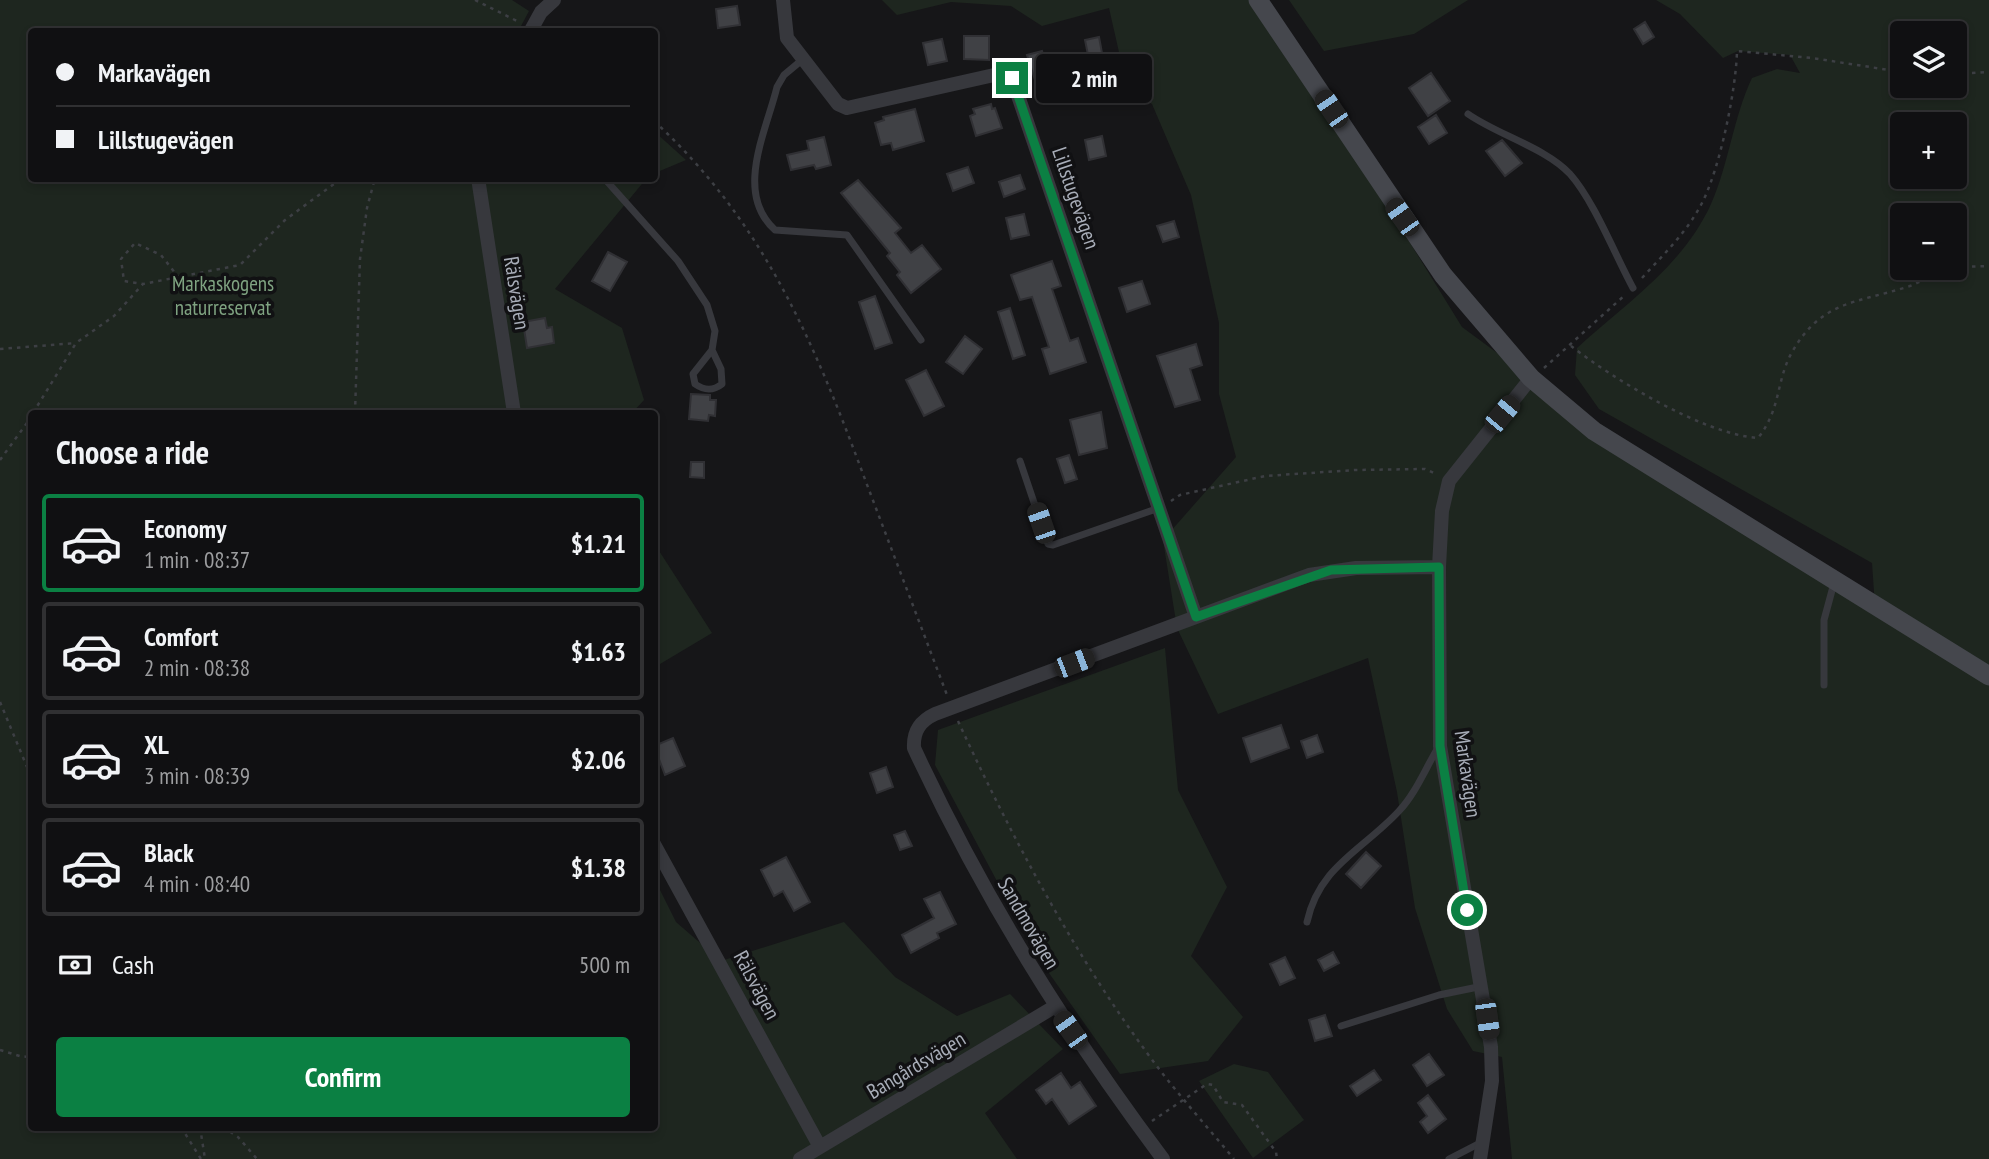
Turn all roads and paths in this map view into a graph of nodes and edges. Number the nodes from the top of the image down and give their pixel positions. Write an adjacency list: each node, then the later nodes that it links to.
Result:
1 (475, 0): 5 (path)
2 (554, 0): 6 (street)
3 (782, 0): 7 (street, Lillstugevägen)
4 (1258, 0): 28 (street)
5 (526, 28)
6 (532, 28)
7 (802, 61): 23 (lane); 36 (street, Lillstugevägen)
8 (1890, 70): 22 (path)
9 (1989, 72): 10 (path)
10 (1967, 73)
11 (1468, 114): 22 (lane)
12 (658, 125): 43 (path)
13 (337, 182): 19 (path)
14 (374, 182): 30 (path)
15 (479, 182): 31 (street, Rälsvägen)
16 (608, 182): 27 (lane)
17 (1989, 266): 18 (path)
18 (1967, 267)
19 (178, 278): 21 (path); 21 (path)
20 (1921, 280): 25 (path)
21 (143, 284): 24 (path)
22 (1633, 288): 25 (path)
23 (921, 340)
24 (76, 343): 26 (path); 29 (path)
25 (1571, 346): 28 (path)
26 (0, 349)
27 (712, 350): 27 (lane)
28 (1531, 378): 37 (street, Markavägen); 38 (street)
29 (34, 410)
30 (355, 410)
31 (514, 410)
32 (28, 420): 33 (path)
33 (0, 460)
34 (1020, 461): 36 (lane)
35 (1442, 477): 36 (path)
36 (1159, 508): 39 (street, Lillstugevägen)
37 (1439, 567): 39 (street, Sandmovägen); 44 (street, Markavägen)
38 (1835, 579): 40 (street); 41 (lane)
39 (1196, 617): 43 (street, Sandmovägen)
40 (1989, 676)
41 (1824, 685)
42 (0, 702): 45 (path)
43 (952, 708): 49 (street, Sandmovägen); 53 (path)
44 (1440, 746): 47 (lane); 48 (street, Markavägen)
45 (28, 769)
46 (658, 851): 59 (street, Rälsvägen)
47 (1307, 922)
48 (1478, 987): 50 (lane); 58 (street, Markavägen)
49 (1054, 1007): 57 (street, Sandmovägen); 59 (street, Bangårdsvägen)
50 (1341, 1026)
51 (0, 1050): 52 (path)
52 (28, 1057)
53 (1183, 1097): 57 (path); 64 (path); 65 (path)
54 (184, 1131): 60 (path)
55 (201, 1131): 60 (path)
56 (229, 1131): 61 (path)
57 (1142, 1132): 63 (street, Sandmovägen)
58 (1482, 1142): 66 (lane); 67 (street, Markavägen)
59 (820, 1147): 62 (street, Bangårdsvägen)
60 (203, 1159)
61 (257, 1159)
62 (800, 1159)
63 (1163, 1159)
64 (1234, 1159)
65 (1278, 1159)
66 (1449, 1159)
67 (1480, 1159)

